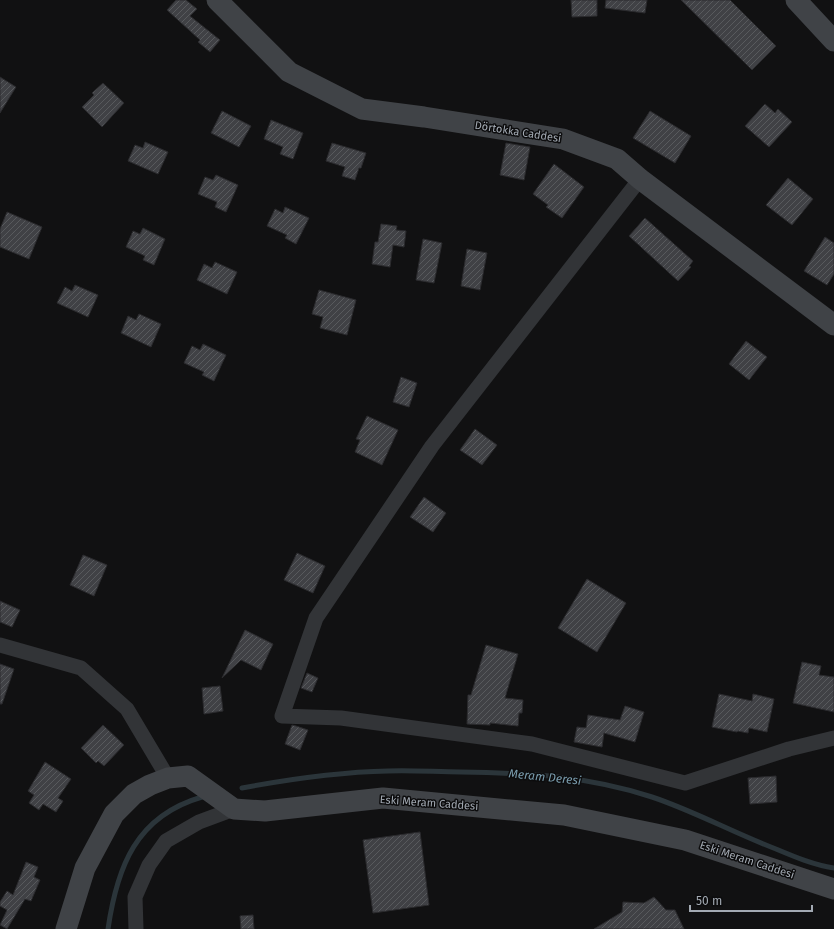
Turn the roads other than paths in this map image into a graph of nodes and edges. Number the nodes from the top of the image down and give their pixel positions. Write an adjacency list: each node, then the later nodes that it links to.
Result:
1 (217, 0): 6 (street, Dörtokka Caddesi)
2 (796, 0): 5 (street)
3 (811, 0): 4 (street)
4 (834, 22)
5 (834, 41)
6 (640, 179): 7 (street, Dörtokka Caddesi); 9 (street)
7 (831, 321)
8 (0, 645): 10 (street)
9 (834, 738)
10 (168, 778): 11 (street); 13 (street)
11 (234, 809): 12 (street, Eski Meram Caddesi); 14 (street)
12 (834, 888)
13 (66, 929)
14 (136, 929)

